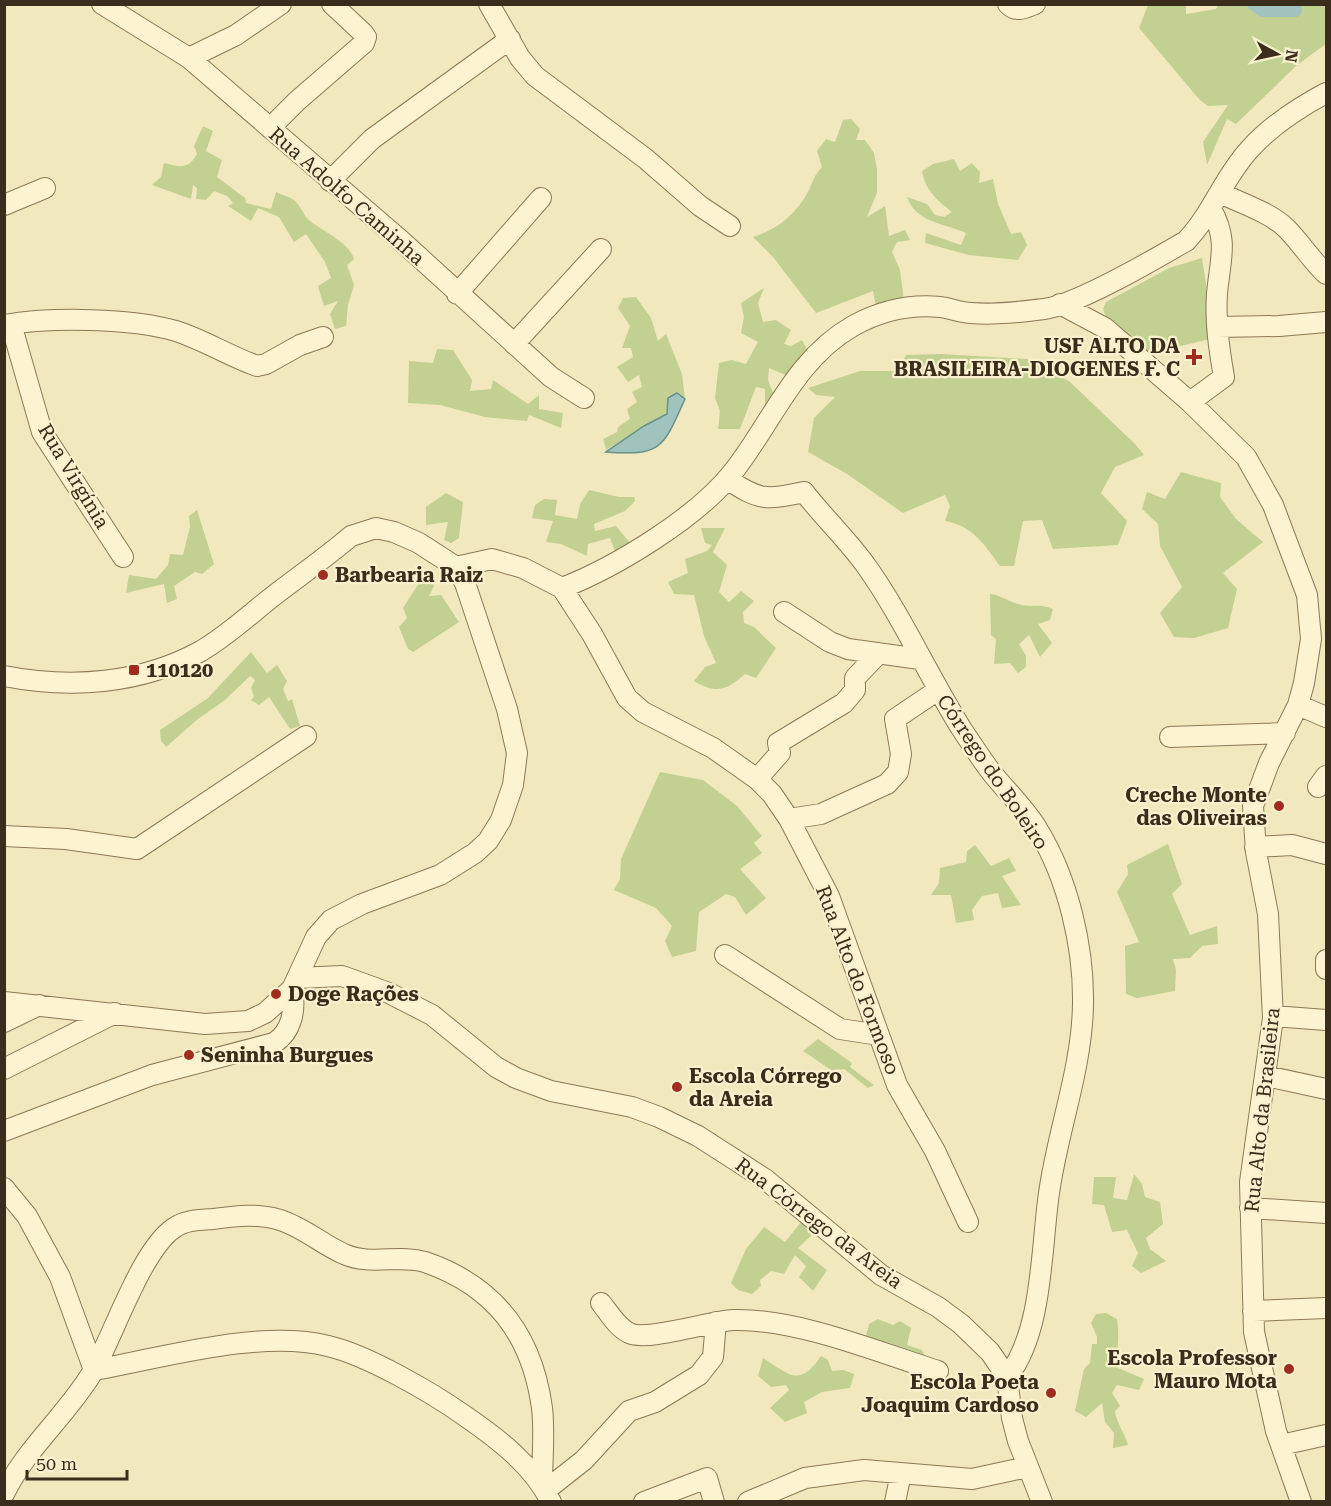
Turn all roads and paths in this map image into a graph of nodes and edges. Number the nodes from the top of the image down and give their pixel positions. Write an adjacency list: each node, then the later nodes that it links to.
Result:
1 (102, 4): 8 (street, Rua Adolfo Caminha)
2 (281, 4): 8 (street)
3 (332, 4): 10 (street)
4 (489, 4): 7 (street)
5 (1035, 4): 6 (street)
6 (1011, 7)
7 (510, 39): 11 (street); 16 (street)
8 (189, 58): 10 (street, Rua Adolfo Caminha)
9 (1326, 93): 14 (street)
10 (270, 128): 11 (street, Rua Adolfo Caminha)
11 (330, 181): 19 (street, Rua Adolfo Caminha)
12 (45, 188): 15 (street)
13 (541, 198): 19 (street)
14 (1215, 201): 18 (street); 20 (street); 23 (street)
15 (4, 205)
16 (730, 226)
17 (601, 249): 25 (street)
18 (1326, 274)
19 (457, 294): 25 (street, Rua Adolfo Caminha)
20 (1060, 304): 27 (street, Rua Alto da Brasileira); 28 (street)
21 (1326, 322): 23 (street)
22 (8, 325): 24 (street); 29 (street, Rua Virgínia)
23 (1217, 327): 27 (street)
24 (322, 337)
25 (514, 344): 26 (street, Rua Adolfo Caminha)
26 (584, 398)
27 (1190, 402): 37 (street, Rua Alto da Brasileira)
28 (727, 479): 31 (street); 34 (street, Córrego do Boleiro)
29 (123, 557)
30 (456, 567): 31 (street, Rua Alto do Formoso); 35 (street); 50 (street)
31 (562, 588): 42 (street, Rua Alto do Formoso)
32 (784, 612): 33 (street)
33 (879, 652): 34 (street); 42 (street)
34 (920, 659): 36 (street, Córrego do Boleiro)
35 (4, 676)
36 (938, 690): 43 (street); 72 (street, Córrego do Boleiro)
37 (1298, 705): 38 (street); 39 (street, Rua Alto da Brasileira)
38 (1326, 717)
39 (1285, 733): 41 (street); 45 (street, Rua Alto da Brasileira)
40 (306, 736): 44 (street)
41 (1170, 736)
42 (757, 779): 43 (street, Rua Alto do Formoso)
43 (789, 819): 57 (street, Rua Alto do Formoso)
44 (4, 836)
45 (1255, 847): 46 (street); 54 (street, Rua Alto da Brasileira)
46 (1326, 854)
47 (725, 955): 57 (street)
48 (1326, 960): 49 (street)
49 (1326, 969)
50 (295, 983): 53 (street); 61 (street); 72 (street, Rua Córrego da Areia)
51 (4, 1002): 52 (street)
52 (39, 1005): 53 (street); 56 (street)
53 (115, 1013): 58 (street)
54 (1273, 1016): 55 (street); 59 (street, Rua Alto da Brasileira)
55 (1326, 1020)
56 (4, 1022)
57 (879, 1035): 65 (street, Rua Alto do Formoso)
58 (4, 1069)
59 (1266, 1076): 60 (street); 63 (street, Rua Alto da Brasileira)
60 (1326, 1089)
61 (4, 1131)
62 (4, 1188): 70 (street)
63 (1250, 1208): 64 (street); 68 (street, Rua Alto da Brasileira)
64 (1326, 1214)
65 (968, 1222)
66 (601, 1303): 69 (street)
67 (1326, 1308): 68 (street)
68 (1253, 1311): 74 (street, Rua Alto da Brasileira)
69 (716, 1322): 71 (street); 77 (street)
70 (94, 1370): 77 (street); 77 (street); 78 (street)
71 (938, 1371)
72 (1007, 1377): 75 (street, Rua Córrego da Areia)
73 (1326, 1435): 74 (street)
74 (1281, 1445): 84 (street, Rua Alto da Brasileira)
75 (1027, 1467): 76 (street); 83 (street, Rua Córrego da Areia)
76 (901, 1473): 81 (street); 82 (street)
77 (546, 1492)
78 (4, 1494)
79 (644, 1502): 80 (street)
80 (714, 1502)
81 (748, 1502)
82 (895, 1502)
83 (1042, 1502)
84 (1302, 1502)

